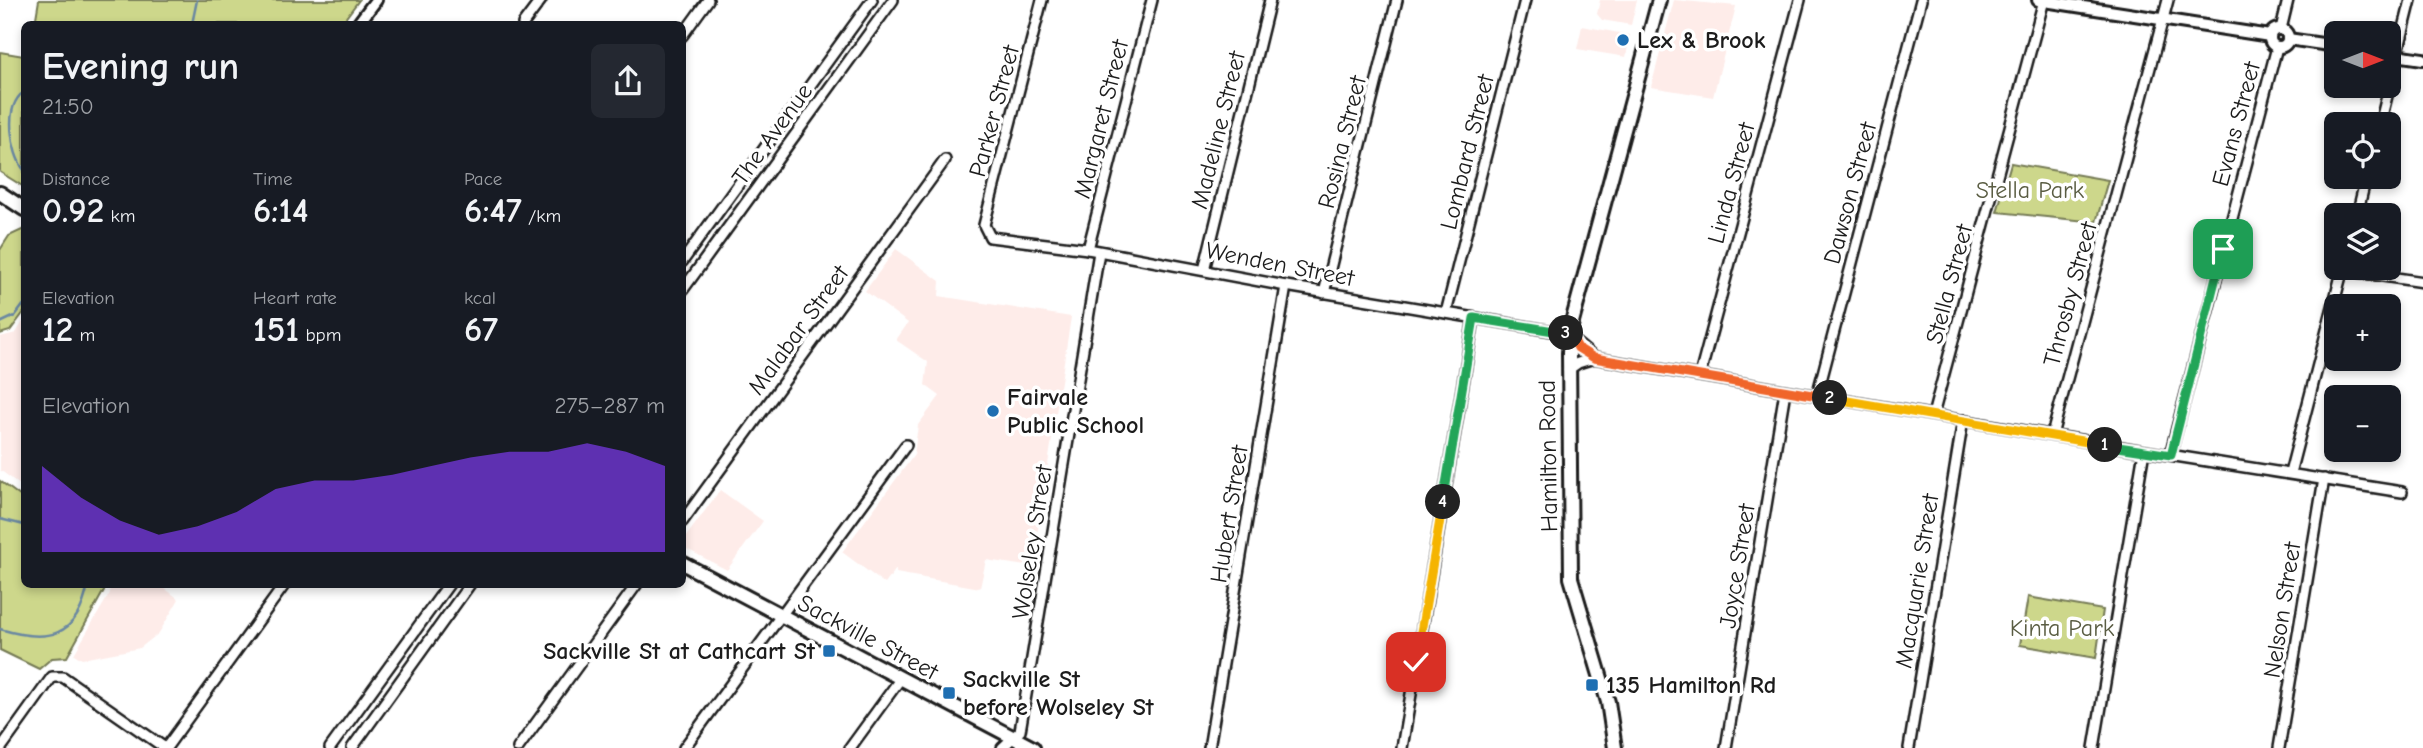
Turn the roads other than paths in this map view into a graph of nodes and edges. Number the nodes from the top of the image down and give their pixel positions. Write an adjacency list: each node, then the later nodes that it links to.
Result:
1 (376, 0): 19 (street)
2 (541, 0): 20 (street)
3 (708, 0): 23 (street)
4 (872, 0): 37 (street, The Avenue)
5 (893, 0): 42 (street, The Avenue)
6 (1042, 0): 34 (street, Parker Street)
7 (1152, 0): 35 (street, Margaret Street)
8 (1270, 0): 38 (street, Madeline Street)
9 (1397, 0): 44 (street, Rosina Street)
10 (1525, 0): 45 (street, Lombard Street)
11 (1659, 0): 47 (main road, Hamilton Road)
12 (1800, 0): 50 (street, Linda Street)
13 (1921, 0): 52 (street, Dawson Street)
14 (2038, 0): 15 (street)
15 (2044, 0): 21 (street); 53 (street, Stella Street)
16 (2168, 0): 21 (street, Throsby Street)
17 (2288, 0): 22 (street)
18 (2411, 0): 24 (street)
19 (360, 21)
20 (525, 21)
21 (2163, 21): 25 (street); 55 (street, Throsby Street)
22 (2281, 29): 25 (street); 26 (street)
23 (686, 30)
24 (2401, 30)
25 (2270, 36): 28 (street)
26 (2288, 39): 27 (street); 28 (street)
27 (2324, 44)
28 (2277, 47): 58 (street, Evans Street)
29 (2401, 55): 30 (street)
30 (2423, 59)
31 (945, 160): 62 (street, Malabar Street)
32 (0, 193): 33 (main road)
33 (21, 207)
34 (985, 233): 35 (street, Wenden Street)
35 (1088, 248): 36 (street, Wenden Street)
36 (1099, 252): 38 (street, Wenden Street); 70 (street, Wolseley Street)
37 (686, 256)
38 (1204, 270): 43 (street, Wenden Street)
39 (2401, 278): 41 (street)
40 (2340, 280): 59 (street)
41 (2423, 282)
42 (686, 285)
43 (1286, 286): 44 (street, Wenden Street); 80 (street, Hubert Street)
44 (1324, 293): 45 (street, Wenden Street)
45 (1446, 313): 46 (street, Wenden Street)
46 (1474, 318): 47 (street, Wenden Street); 81 (street)
47 (1570, 336): 48 (street); 49 (main road, Hamilton Road)
48 (1594, 358): 49 (street); 50 (street)
49 (1568, 370): 82 (main road, Hamilton Road)
50 (1700, 375): 51 (street)
51 (1785, 391): 52 (street); 83 (street, Joyce Street)
52 (1817, 396): 53 (street)
53 (1933, 415): 54 (street)
54 (1964, 420): 55 (street); 84 (street, Macquarie Street)
55 (2052, 435): 57 (street)
56 (906, 445): 68 (street)
57 (2144, 452): 58 (street); 85 (street)
58 (2171, 455): 59 (street)
59 (2290, 473): 60 (street)
60 (2324, 479): 61 (street); 86 (street, Nelson Street)
61 (2402, 492)
62 (686, 516)
63 (686, 565): 68 (main road, Sackville Street)
64 (282, 588): 72 (street)
65 (446, 588): 73 (street)
66 (467, 588): 74 (street)
67 (634, 588): 75 (street)
68 (780, 614): 69 (main road, Sackville Street); 76 (street)
69 (901, 678): 70 (main road, Sackville Street); 77 (street)
70 (1014, 738): 78 (street); 79 (main road, Sackville Street)
71 (1, 748): 72 (street)
72 (166, 748)
73 (330, 748)
74 (352, 748)
75 (518, 748)
76 (684, 748)
77 (850, 748)
78 (1002, 748)
79 (1033, 748)
80 (1209, 748)
81 (1402, 748)
82 (1615, 748)
83 (1727, 748)
84 (1909, 748)
85 (2094, 748)
86 (2279, 748)

